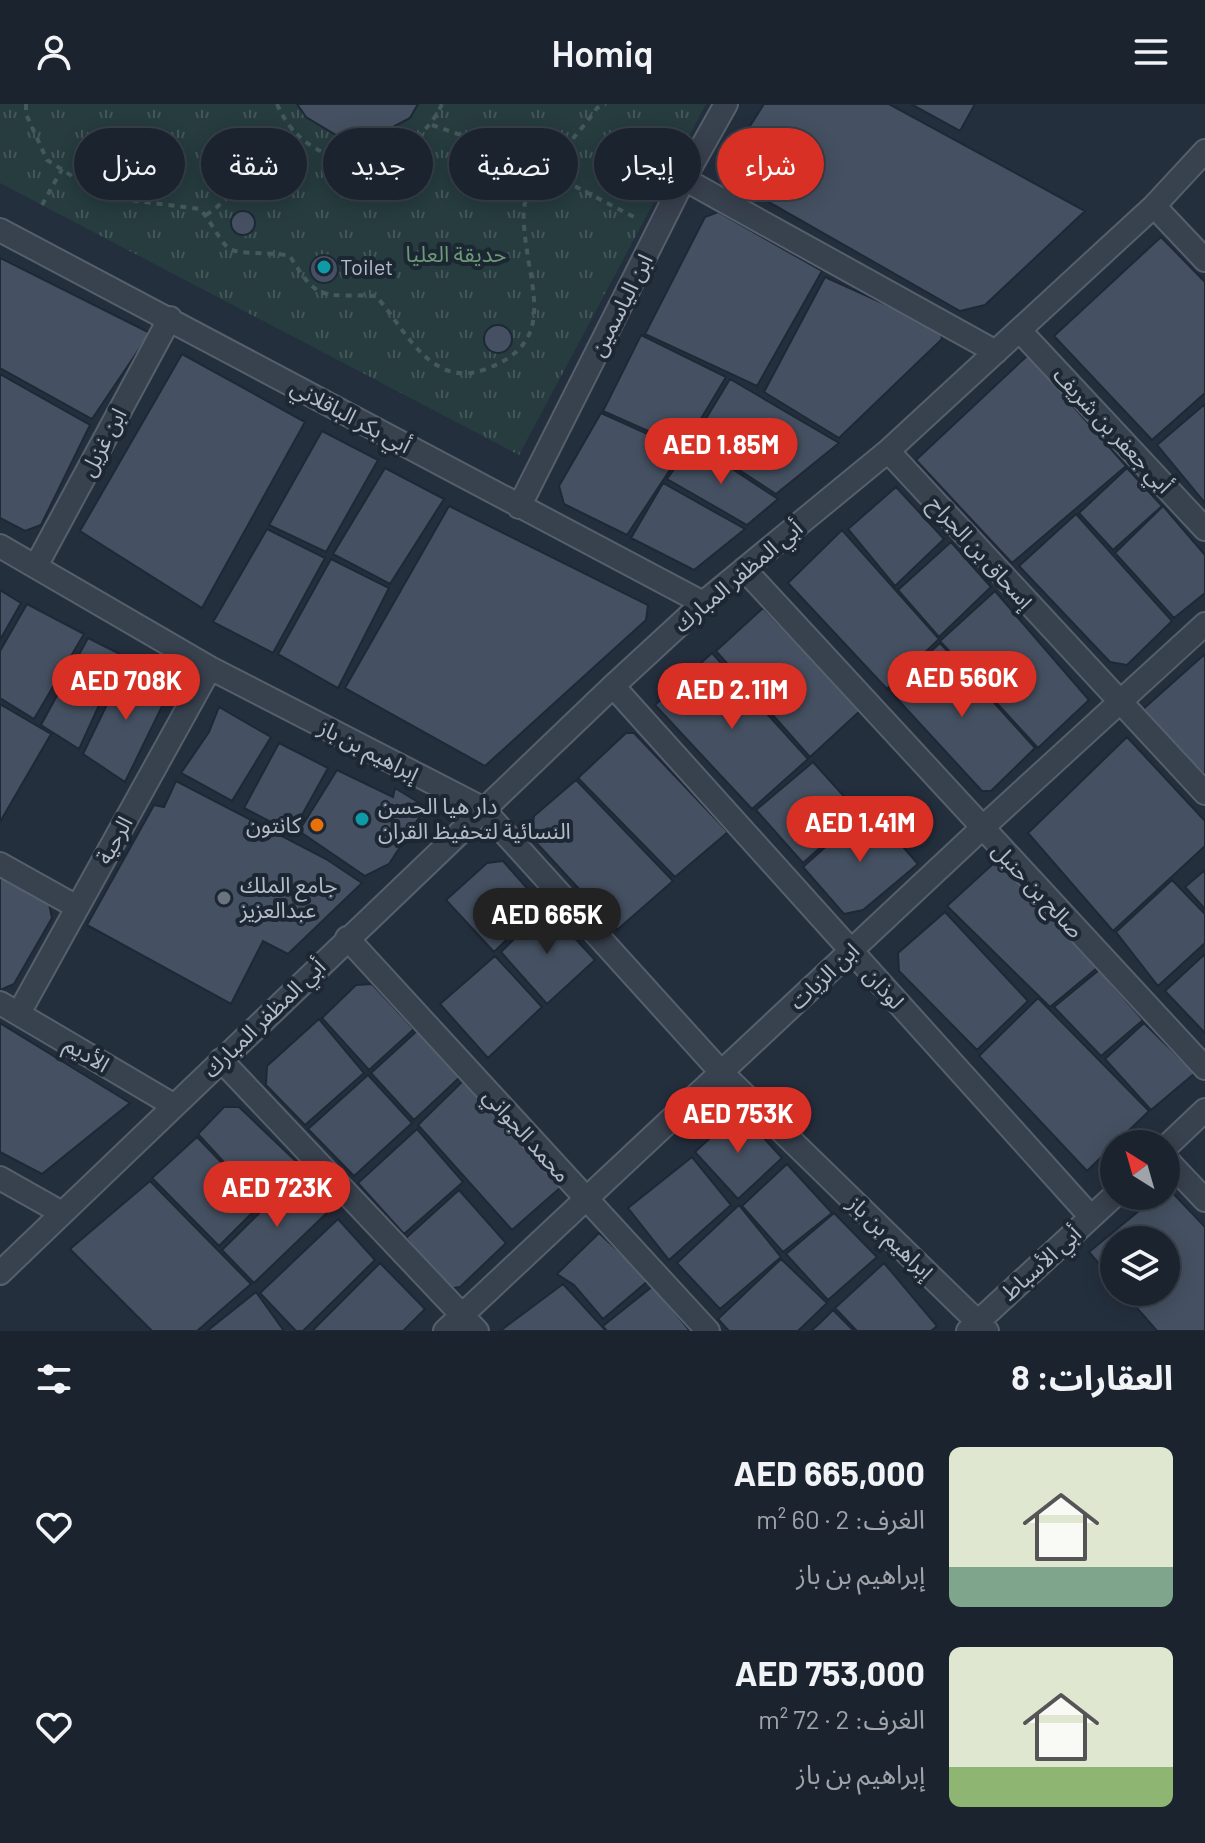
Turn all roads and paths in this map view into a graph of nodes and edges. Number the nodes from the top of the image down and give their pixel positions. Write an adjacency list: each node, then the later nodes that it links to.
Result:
1 (26, 104): 13 (path)
2 (277, 104): 7 (path)
3 (442, 104): 6 (path)
4 (606, 104): 9 (path)
5 (726, 104): 11 (street, ابن الياسمين)
6 (432, 125): 8 (path); 10 (path)
7 (293, 128)
8 (449, 133)
9 (578, 133)
10 (307, 141)
11 (701, 149)
12 (1205, 151): 20 (street, أبي المظفر المبارك)
13 (62, 169): 19 (path); 21 (path)
14 (701, 188): 27 (street)
15 (578, 189): 22 (path)
16 (226, 200): 21 (path)
17 (526, 200): 21 (path)
18 (673, 200): 29 (street, ابن الياسمين)
19 (42, 205)
20 (1154, 206): 24 (street); 26 (street, أبي المظفر المبارك)
21 (206, 215)
22 (636, 218)
23 (0, 230): 25 (street, أبي بكر الباقلاني)
24 (1205, 260)
25 (170, 318): 29 (street, أبي بكر الباقلاني); 32 (street, ابن غزيل)
26 (1020, 331): 27 (street, أبي المظفر المبارك); 30 (street, أبي جعفر بن شريف)
27 (996, 352): 28 (street, أبي المظفر المبارك)
28 (888, 451): 33 (street, أبي المظفر المبارك); 38 (street, إسحاق بن الجراح)
29 (519, 507): 34 (street, أبي بكر الباقلاني)
30 (1205, 529)
31 (0, 546): 32 (street, إبراهيم بن باز)
32 (36, 566): 36 (street, إبراهيم بن باز)
33 (744, 569): 34 (street, أبي المظفر المبارك); 41 (street, صالح بن حنبل)
34 (703, 603): 37 (street, أبي المظفر المبارك)
35 (1205, 624): 38 (street, ابن الزيات)
36 (210, 668): 40 (street, إبراهيم بن باز); 43 (street, الرحية)
37 (613, 686): 40 (street, أبي المظفر المبارك); 45 (street, لوذان)
38 (1119, 704): 39 (street, إسحاق بن الجراح); 41 (street, ابن الزيات)
39 (1205, 793)
40 (482, 808): 44 (street, أبي المظفر المبارك); 49 (street, إبراهيم بن باز)
41 (981, 829): 45 (street, ابن الزيات); 48 (street, صالح بن حنبل)
42 (0, 864): 43 (street)
43 (77, 907): 46 (street, الرحية)
44 (347, 938): 47 (street, أبي المظفر المبارك); 55 (street, محمد الجواني)
45 (851, 951): 49 (street, ابن الزيات); 59 (street, لوذان)
46 (10, 1008): 50 (street, الأديم)
47 (221, 1060): 50 (street, أبي المظفر المبارك); 61 (street)
48 (1205, 1068)
49 (721, 1072): 55 (street, ابن الزيات); 62 (street, إبراهيم بن باز)
50 (173, 1105): 58 (street, أبي المظفر المبارك)
51 (1205, 1110): 52 (street)
52 (1180, 1134)
53 (1180, 1174): 56 (street)
54 (0, 1178): 58 (street)
55 (585, 1200): 61 (street, ابن الزيات); 63 (street, محمد الجواني)
56 (1205, 1200)
57 (1100, 1209): 59 (street, أبي الأسباط)
58 (62, 1213): 60 (street, أبي المظفر المبارك)
59 (1091, 1217): 62 (street, أبي الأسباط)
60 (0, 1273)
61 (461, 1326)
62 (978, 1328)
63 (708, 1331)

